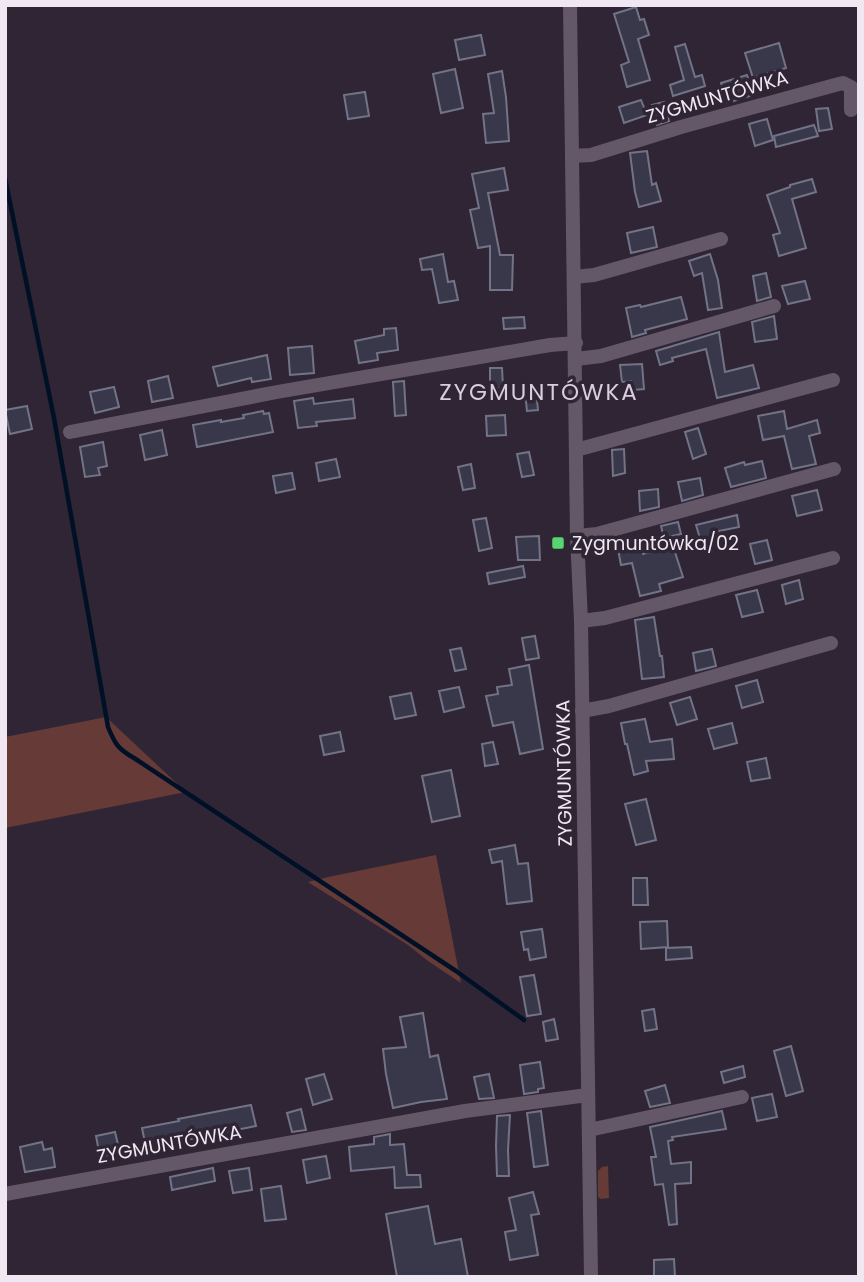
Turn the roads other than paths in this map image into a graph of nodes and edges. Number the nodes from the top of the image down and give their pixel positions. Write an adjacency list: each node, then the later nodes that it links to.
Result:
1 (570, 5): 3 (street, ZYGMUNTÓWKA)
2 (851, 110): 3 (street, ZYGMUNTÓWKA)
3 (572, 156): 5 (street, ZYGMUNTÓWKA)
4 (721, 239): 5 (street)
5 (574, 277): 7 (street, ZYGMUNTÓWKA)
6 (774, 306): 8 (street)
7 (576, 342): 8 (street, ZYGMUNTÓWKA); 10 (street)
8 (576, 359): 11 (street, ZYGMUNTÓWKA)
9 (833, 380): 11 (street)
10 (70, 432)
11 (576, 450): 13 (street, ZYGMUNTÓWKA)
12 (834, 469): 13 (street)
13 (577, 536): 15 (street, ZYGMUNTÓWKA)
14 (833, 558): 15 (street)
15 (581, 621): 17 (street, ZYGMUNTÓWKA)
16 (831, 643): 17 (street)
17 (582, 711): 18 (street, ZYGMUNTÓWKA)
18 (589, 1096): 20 (street, ZYGMUNTÓWKA); 21 (street, ZYGMUNTÓWKA)
19 (742, 1097): 20 (street)
20 (589, 1130): 22 (street, ZYGMUNTÓWKA)
21 (5, 1194)
22 (591, 1277)

